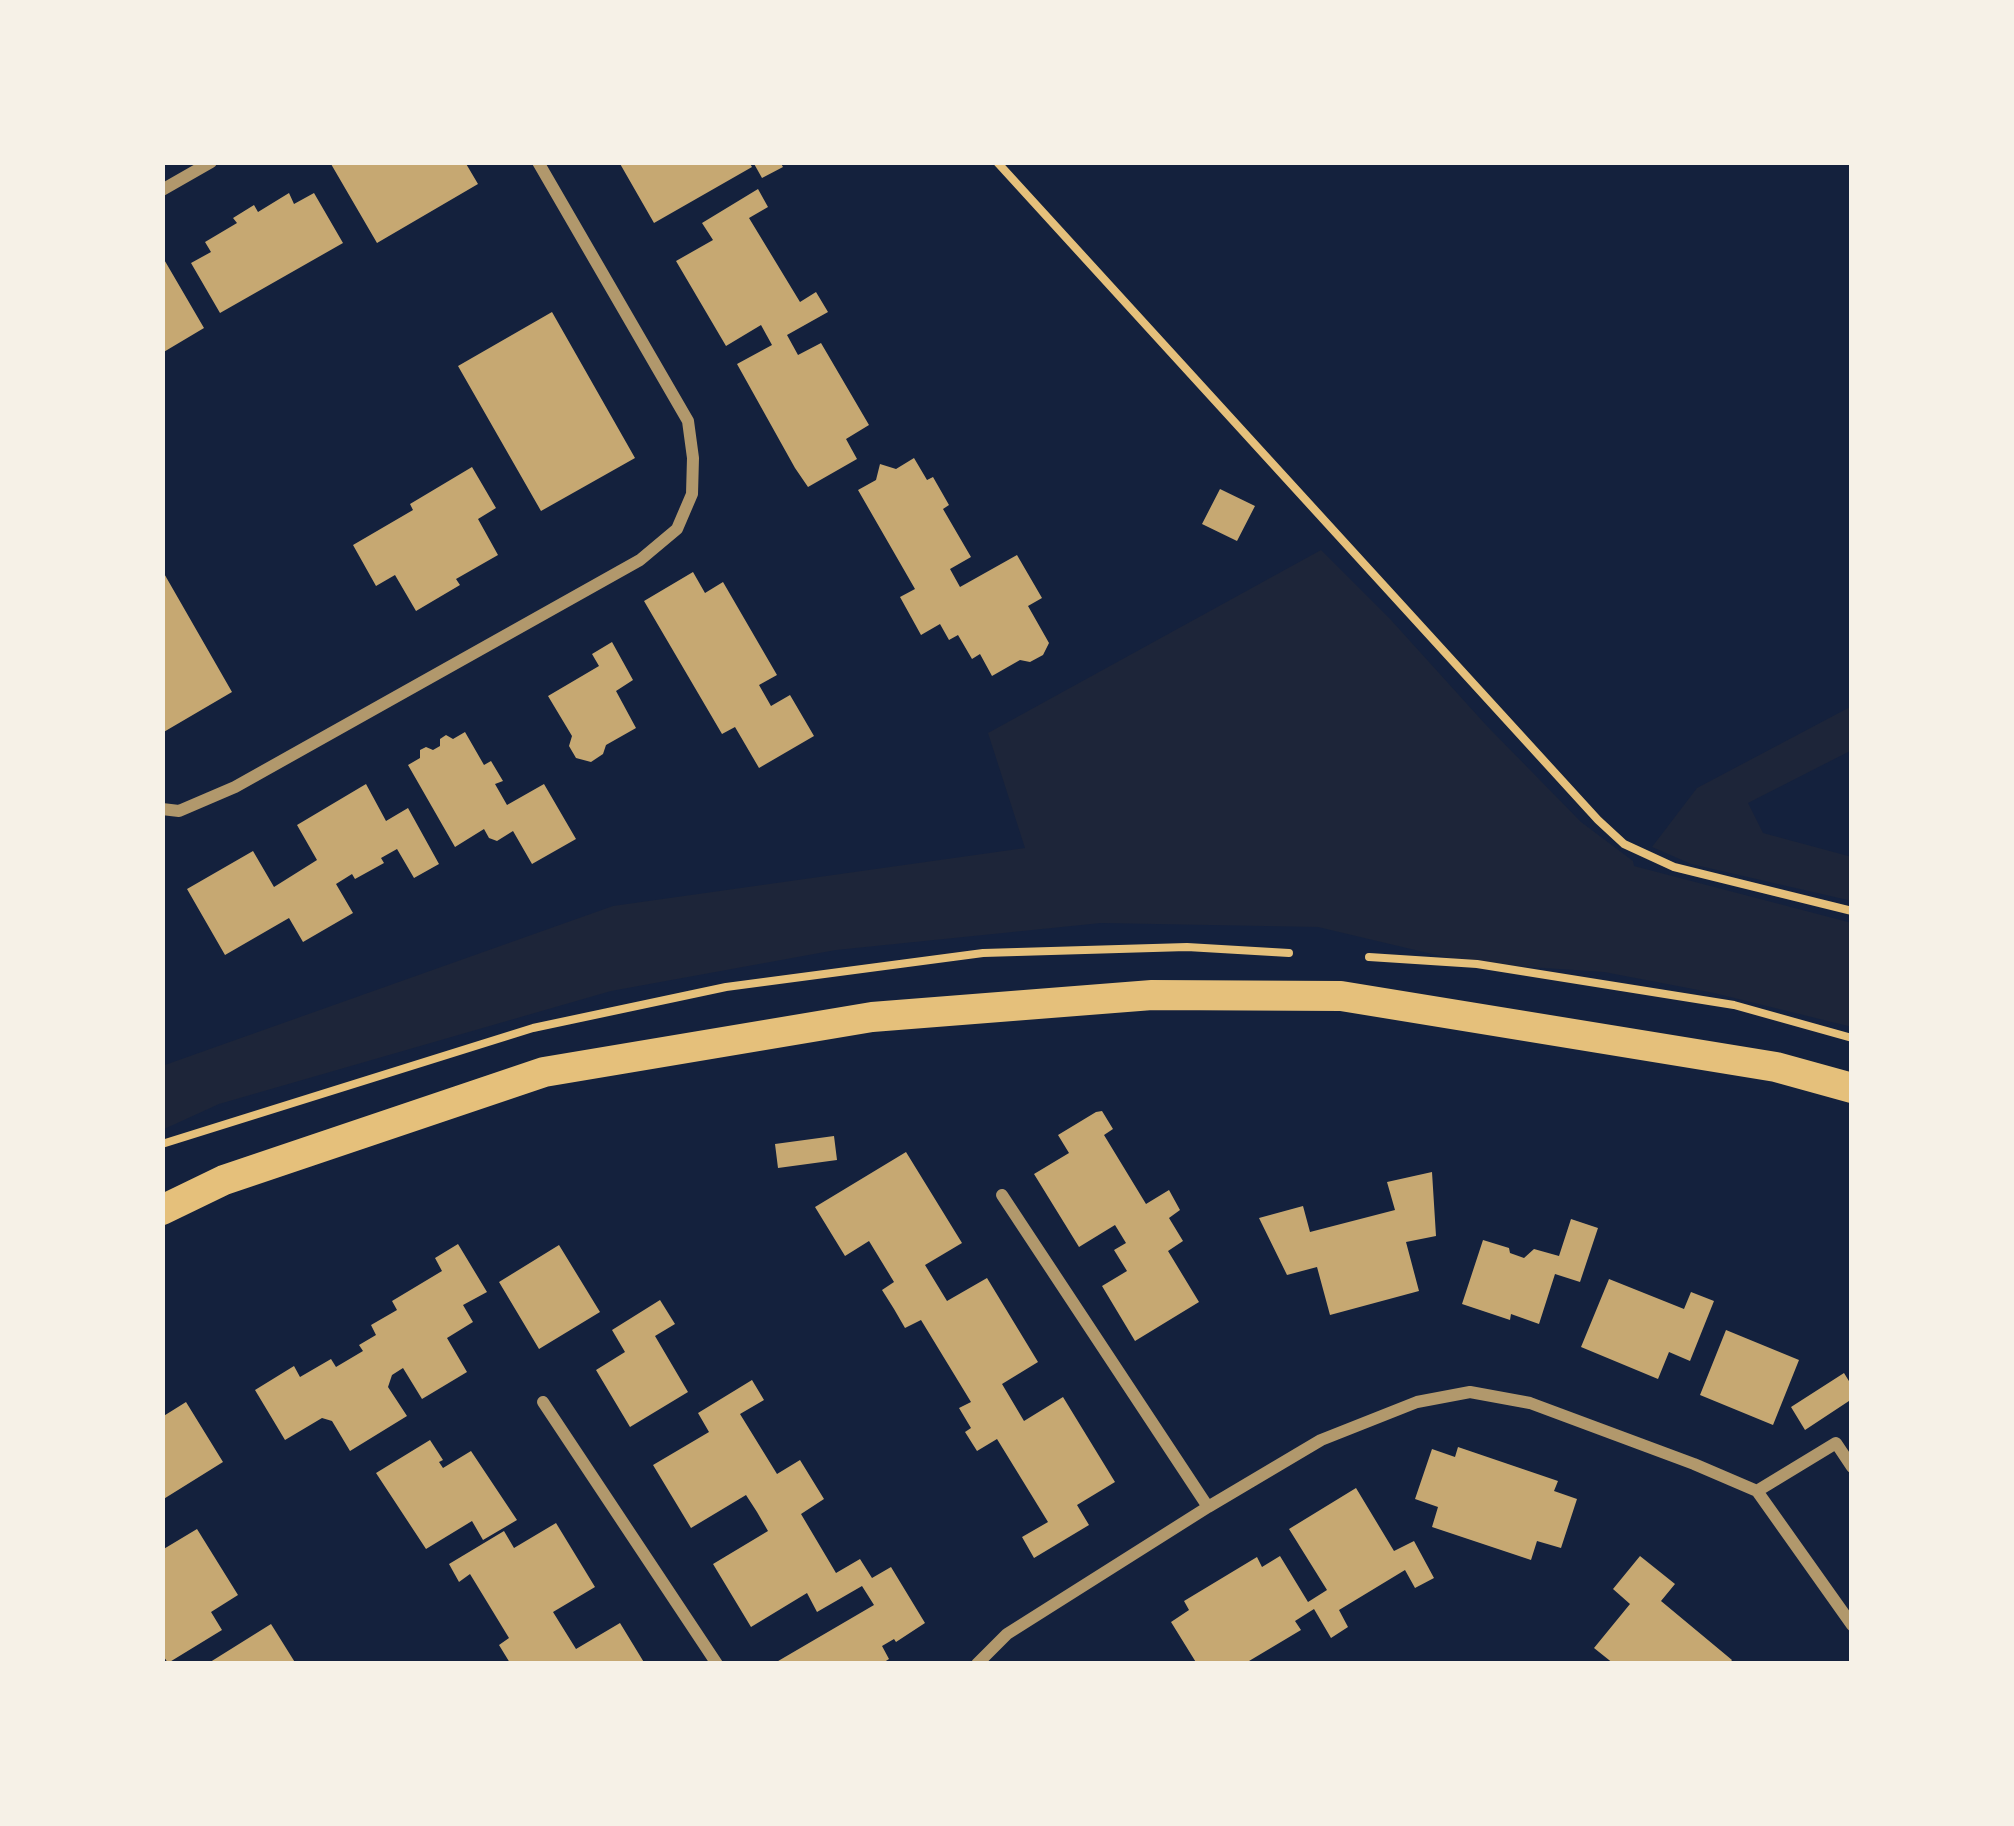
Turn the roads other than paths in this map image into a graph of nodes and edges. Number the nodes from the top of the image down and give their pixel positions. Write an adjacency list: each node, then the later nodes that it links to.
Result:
1 (211, 162): 3 (street)
2 (538, 162): 4 (street)
3 (162, 190)
4 (162, 809)
5 (1852, 1088): 7 (main road)
6 (1002, 1195): 11 (street)
7 (162, 1210)
8 (543, 1402): 13 (street)
9 (1852, 1466): 10 (street)
10 (1757, 1491): 11 (street); 12 (street)
11 (1208, 1508): 14 (street)
12 (1852, 1625)
13 (717, 1664)
14 (977, 1664)

